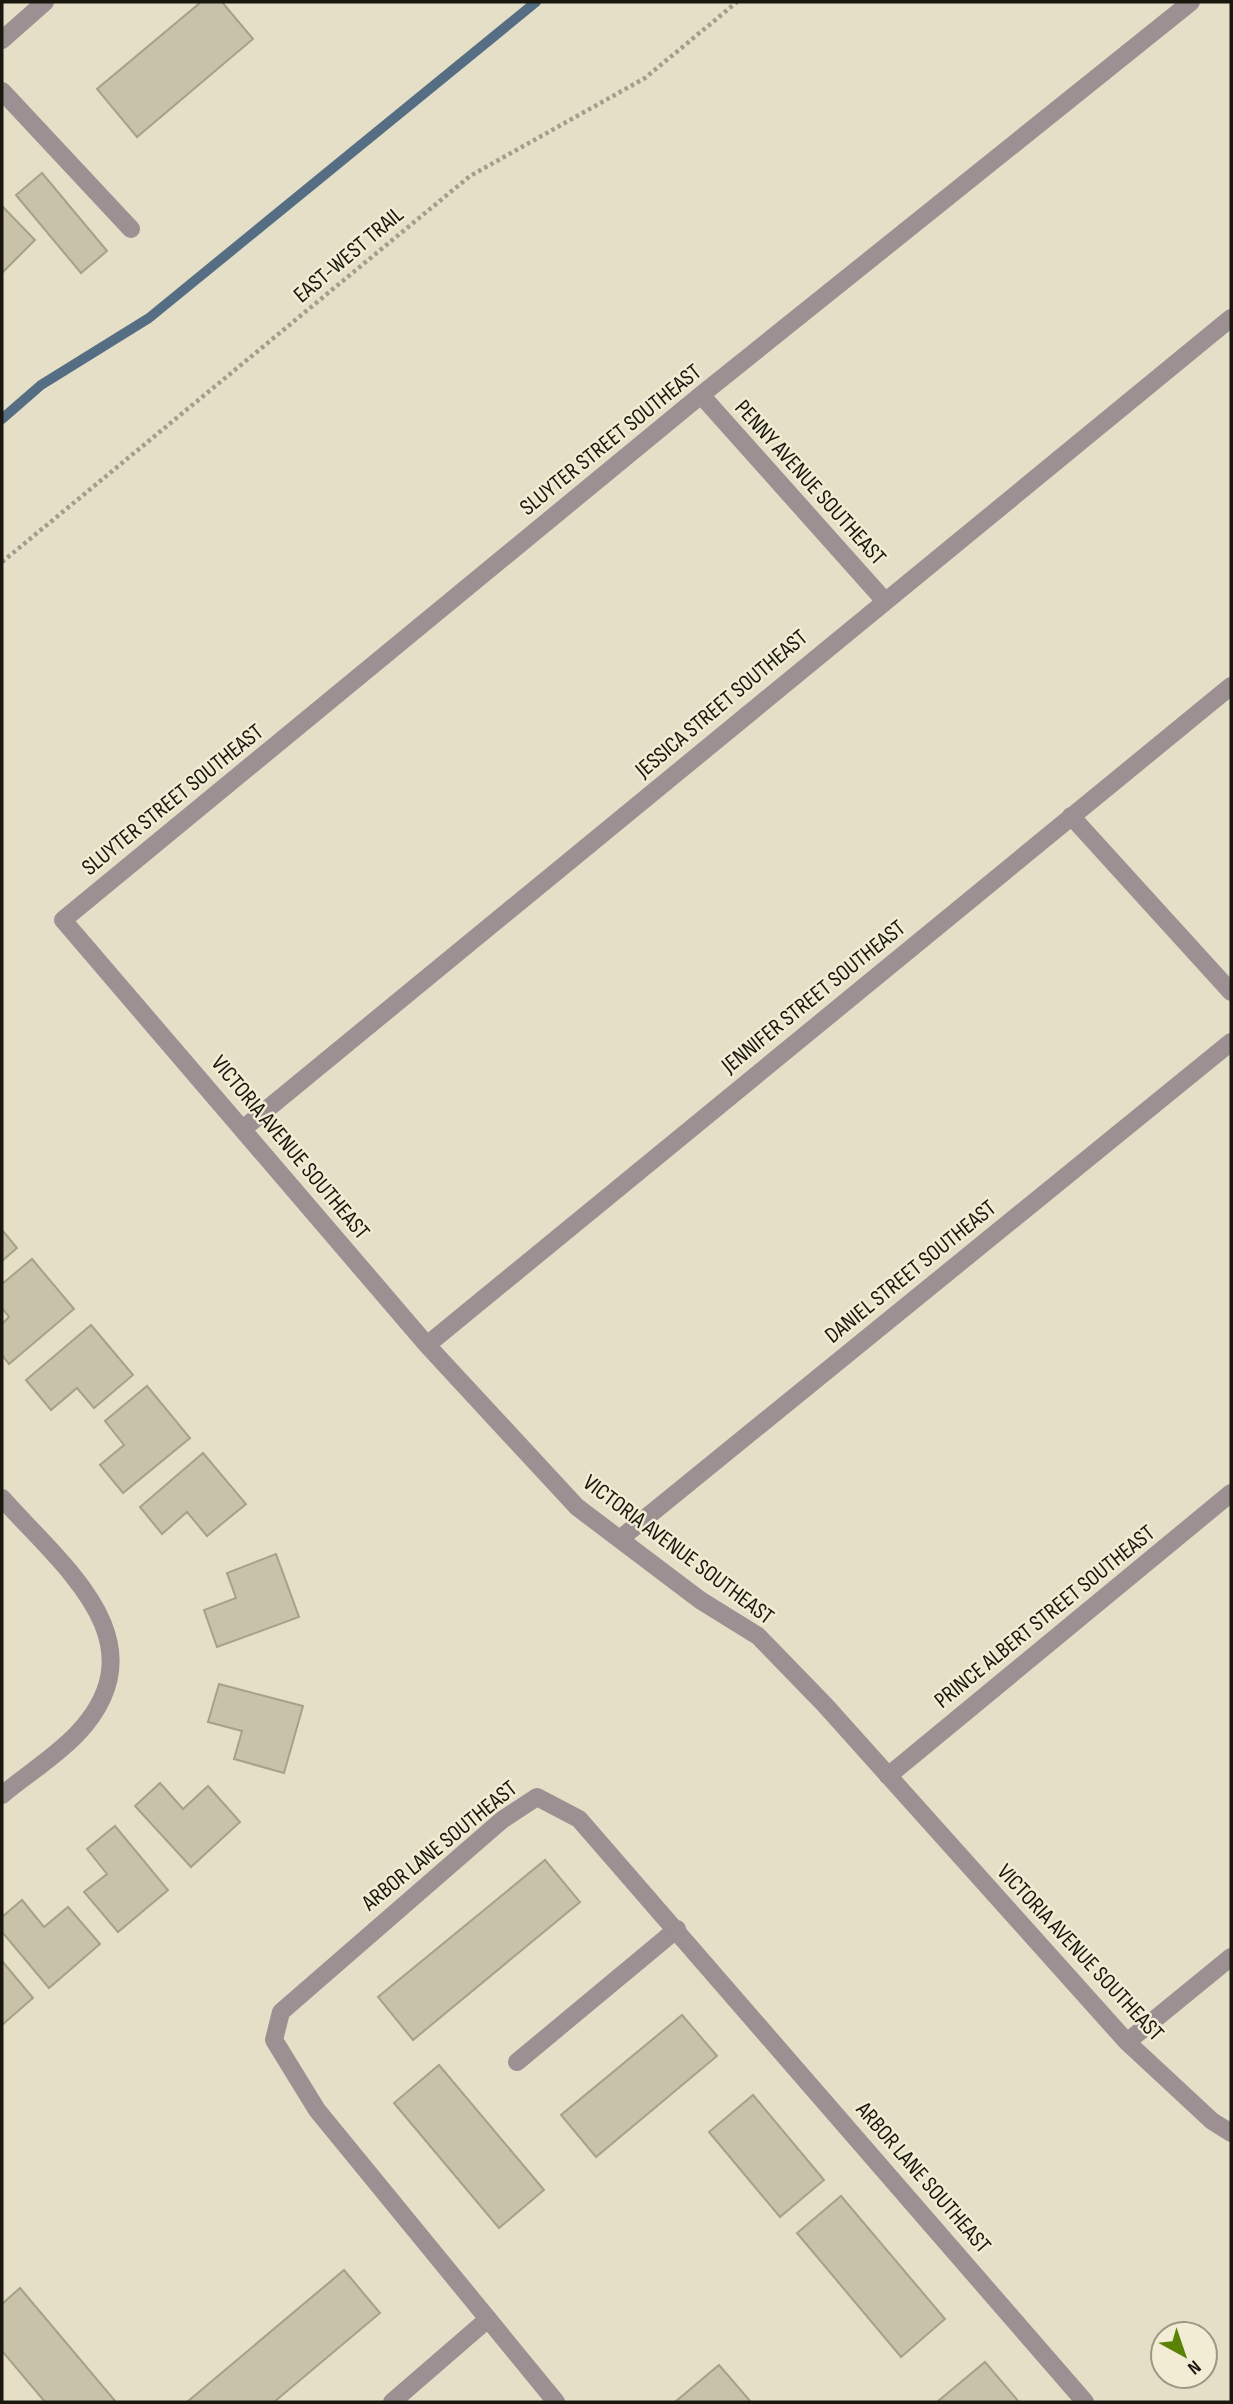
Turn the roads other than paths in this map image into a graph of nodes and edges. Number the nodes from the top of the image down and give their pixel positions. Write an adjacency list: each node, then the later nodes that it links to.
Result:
1 (45, 2): 3 (street)
2 (1191, 2): 7 (street, SLUYTER STREET SOUTHEAST)
3 (2, 40)
4 (2, 91): 5 (street)
5 (131, 229)
6 (1231, 318): 8 (street, JESSICA STREET SOUTHEAST)
7 (701, 395): 8 (street, PENNY AVENUE SOUTHEAST); 11 (street, SLUYTER STREET SOUTHEAST)
8 (884, 600): 14 (street, JESSICA STREET SOUTHEAST)
9 (1231, 686): 10 (street, JENNIFER STREET SOUTHEAST)
10 (1071, 816): 12 (street); 15 (street, JENNIFER STREET SOUTHEAST)
11 (63, 920): 14 (street, VICTORIA AVENUE SOUTHEAST)
12 (1231, 992)
13 (1231, 1042): 18 (street, DANIEL STREET SOUTHEAST)
14 (244, 1128): 15 (street, VICTORIA AVENUE SOUTHEAST)
15 (427, 1345): 18 (street, VICTORIA AVENUE SOUTHEAST)
16 (1231, 1493): 19 (street, PRINCE ALBERT STREET SOUTHEAST)
17 (2, 1498): 20 (street)
18 (621, 1538): 19 (street, VICTORIA AVENUE SOUTHEAST)
19 (888, 1776): 23 (street, VICTORIA AVENUE SOUTHEAST)
20 (2, 1795)
21 (677, 1929): 24 (street); 26 (street, ARBOR LANE SOUTHEAST); 29 (street, ARBOR LANE SOUTHEAST)
22 (1231, 1956): 23 (street)
23 (1126, 2042): 25 (street, VICTORIA AVENUE SOUTHEAST)
24 (517, 2062)
25 (1231, 2133)
26 (488, 2319): 27 (street); 28 (street, ARBOR LANE SOUTHEAST)
27 (392, 2402)
28 (556, 2402)
29 (1085, 2402)

